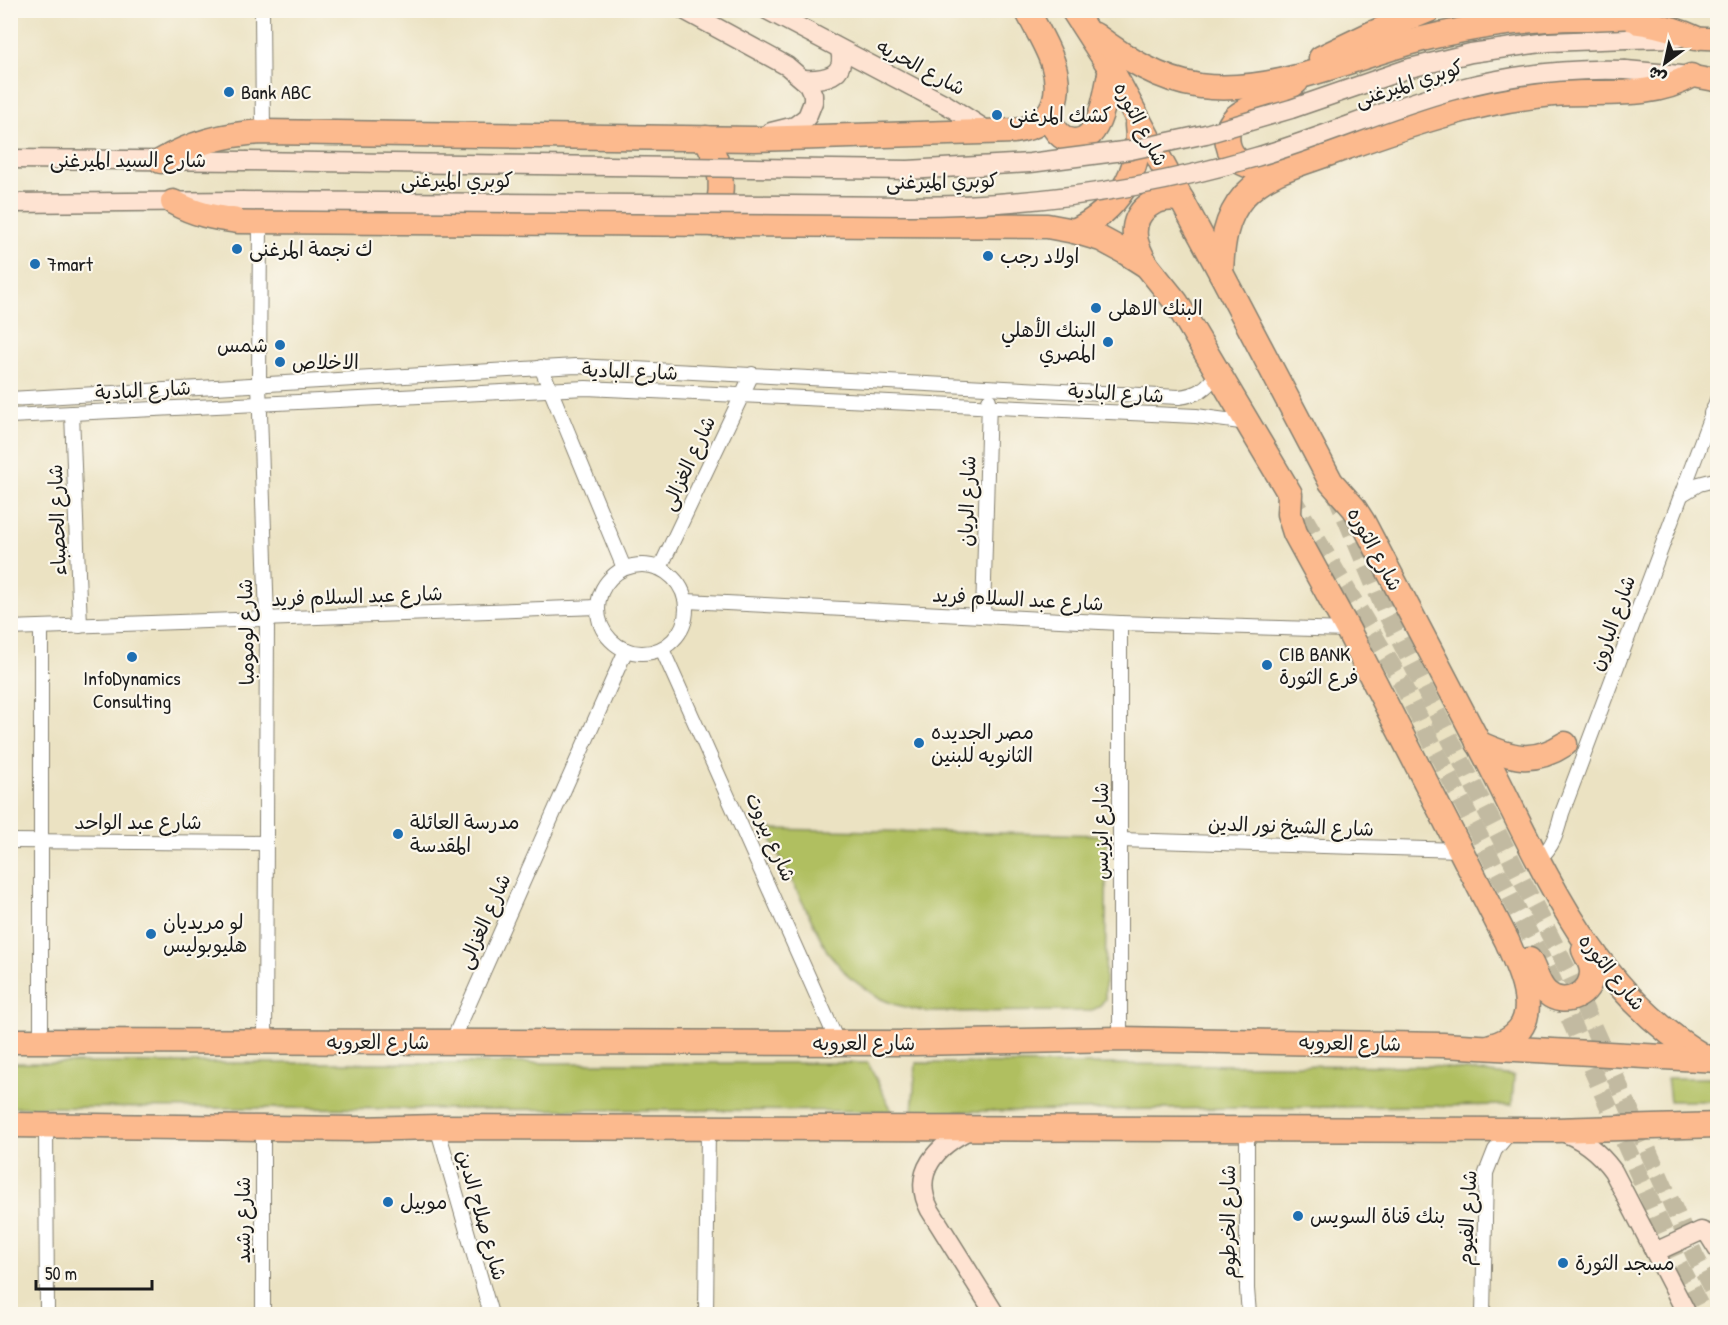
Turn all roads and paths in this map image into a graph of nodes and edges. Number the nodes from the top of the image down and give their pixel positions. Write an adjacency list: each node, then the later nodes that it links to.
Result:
1 (262, 10): 18 (street)
2 (684, 10): 13 (main road)
3 (767, 10): 9 (main road, شارع الحريه)
4 (1027, 10): 15 (highway)
5 (1429, 10): 7 (highway)
6 (1079, 19): 10 (highway, شارع الثوره); 11 (highway)
7 (1374, 22): 11 (highway)
8 (1706, 39): 11 (highway); 23 (main road, كوبري الميرغنى, bridge)
9 (840, 50): 13 (main road); 17 (main road, شارع الحريه)
10 (1111, 69): 15 (highway); 16 (highway, شارع الثوره)
11 (1302, 75): 24 (highway)
12 (1691, 76): 14 (main road); 24 (highway); 27 (main road, كوبري الميرغنى, bridge)
13 (803, 79): 20 (main road)
14 (1718, 81)
15 (1047, 116): 17 (highway)
16 (1137, 119): 25 (highway, شارع الثوره); 30 (highway)
17 (988, 131): 20 (highway)
18 (263, 132): 19 (highway); 22 (highway)
19 (706, 138): 20 (highway); 29 (highway)
20 (755, 139)
21 (10, 159): 22 (main road, شارع السيد الميرغنى)
22 (161, 160): 23 (main road, شارع السيد الميرغنى)
23 (246, 161)
24 (1277, 173): 32 (highway)
25 (1182, 200): 31 (highway); 32 (highway, شارع الثوره)
26 (10, 202): 27 (main road)
27 (173, 202): 28 (highway)
28 (260, 221): 29 (highway); 36 (street, شارع لومومبا)
29 (712, 224): 30 (highway)
30 (1074, 231): 31 (highway)
31 (1147, 267): 34 (highway)
32 (1221, 273): 64 (highway, شارع الثوره)
33 (541, 367): 35 (street, شارع البادية); 36 (street, شارع البادية); 38 (street)
34 (1217, 373): 37 (street, شارع البادية); 47 (highway)
35 (752, 374): 37 (street, شارع البادية); 39 (street, شارع الغزالى)
36 (259, 384): 41 (street, شارع البادية); 42 (street, شارع لومومبا)
37 (990, 387): 43 (street, شارع الريان)
38 (550, 389): 39 (street, شارع البادية); 42 (street, شارع البادية); 51 (street)
39 (742, 395): 43 (street, شارع البادية); 52 (street, شارع الغزالى)
40 (1718, 397): 45 (street, شارع البارون)
41 (10, 399)
42 (259, 404): 44 (street, شارع البادية); 56 (street, شارع لومومبا)
43 (989, 406): 47 (street, شارع البادية); 55 (street, شارع الريان)
44 (72, 413): 46 (street, شارع البادية); 58 (street, شارع الحصباء)
45 (1711, 413): 48 (street); 50 (street, شارع البارون)
46 (10, 416)
47 (1248, 423): 61 (highway)
48 (1718, 434)
49 (1718, 479): 50 (street)
50 (1681, 495): 71 (street, شارع البارون)
51 (624, 568): 52 (street); 54 (street)
52 (660, 568): 53 (street)
53 (686, 601): 55 (street, شارع عبد السلام فريد); 62 (street)
54 (598, 607): 56 (street, شارع عبد السلام فريد); 63 (street)
55 (983, 616): 57 (street, شارع عبد السلام فريد)
56 (267, 619): 58 (street, شارع عبد السلام فريد); 69 (street, شارع لومومبا)
57 (1120, 623): 61 (street, شارع عبد السلام فريد); 66 (street, شارع ايزيس)
58 (80, 626): 59 (street, شارع عبد السلام فريد)
59 (41, 627): 60 (street, شارع عبد السلام فريد); 68 (street)
60 (10, 628)
61 (1348, 630): 70 (highway)
62 (662, 649): 63 (street); 79 (street, شارع بيروت)
63 (626, 650): 78 (street, شارع الغزالى)
64 (1478, 743): 65 (highway); 71 (highway, شارع الثوره)
65 (1565, 744)
66 (1120, 840): 70 (street, شارع الشيخ نور الدين); 74 (street, شارع ايزيس)
67 (10, 841): 68 (street, شارع عبد الواحد)
68 (42, 841): 69 (street, شارع عبد الواحد); 76 (street)
69 (265, 843): 77 (street, شارع لومومبا)
70 (1461, 850): 73 (highway)
71 (1539, 859): 72 (highway, شارع الثوره)
72 (1582, 938): 73 (highway); 81 (highway, شارع الثوره)
73 (1507, 941): 80 (highway)
74 (1120, 1040): 79 (highway, شارع العروبه); 80 (highway, شارع العروبه)
75 (10, 1041): 76 (highway, شارع العروبه)
76 (41, 1041): 77 (highway, شارع العروبه)
77 (265, 1042): 78 (highway, شارع العروبه)
78 (452, 1042): 79 (highway, شارع العروبه)
79 (838, 1043)
80 (1491, 1046): 81 (highway, شارع العروبه)
81 (1713, 1060)
82 (10, 1125): 84 (highway)
83 (1718, 1125): 91 (highway)
84 (46, 1126): 85 (highway); 94 (street)
85 (263, 1126): 86 (highway); 95 (street, شارع رشيد)
86 (437, 1127): 87 (highway); 96 (street, شارع صلاح الدين)
87 (708, 1128): 88 (highway); 97 (street)
88 (973, 1129): 89 (highway); 98 (main road)
89 (1247, 1129): 90 (highway); 99 (street, شارع الخرطوم)
90 (1512, 1130): 91 (highway); 100 (street, شارع الفيوم)
91 (1555, 1130): 93 (main road)
92 (1718, 1251): 93 (main road)
93 (1655, 1252): 101 (main road)
94 (47, 1314)
95 (263, 1314)
96 (491, 1314)
97 (706, 1314)
98 (994, 1314)
99 (1249, 1314)
100 (1483, 1314)
101 (1687, 1314)

